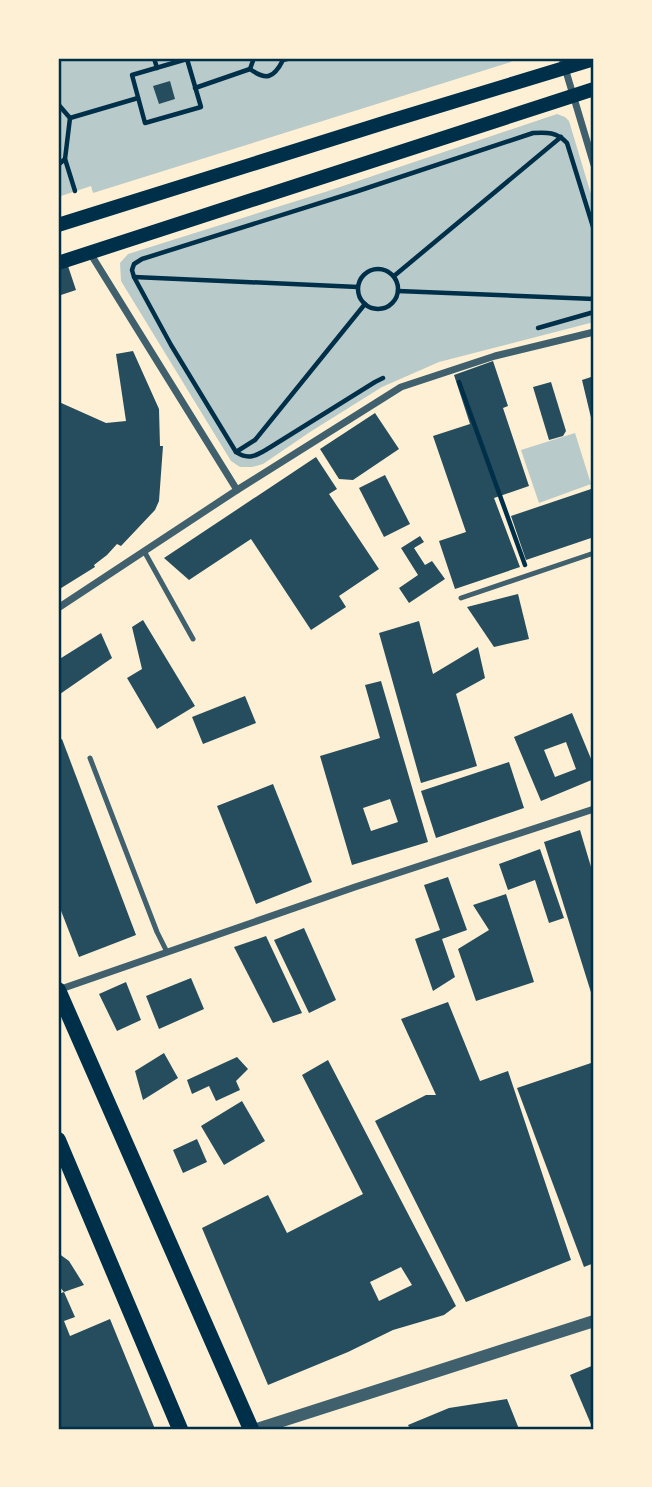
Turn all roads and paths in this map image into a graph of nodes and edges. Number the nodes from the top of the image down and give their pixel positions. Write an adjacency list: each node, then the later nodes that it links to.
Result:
1 (154, 58): 7 (path)
2 (254, 58): 8 (path)
3 (291, 58): 4 (path)
4 (282, 59): 8 (path)
5 (594, 59): 6 (main road)
6 (564, 63): 11 (street); 20 (main road)
7 (157, 68): 9 (path); 12 (path)
8 (250, 69): 9 (path)
9 (195, 88): 12 (path)
10 (594, 89): 11 (main road)
11 (574, 96): 18 (street); 22 (main road)
12 (138, 98): 14 (path)
13 (58, 104): 14 (path)
14 (70, 118): 16 (path)
15 (561, 137): 21 (path); 24 (path); 25 (path)
16 (65, 159): 17 (path); 19 (path)
17 (58, 165)
18 (594, 165)
19 (75, 191)
20 (58, 225)
21 (594, 230)
22 (90, 253): 23 (main road); 36 (street)
23 (58, 263)
24 (394, 276): 26 (path); 27 (path)
25 (134, 277): 26 (path); 35 (path)
26 (358, 287): 29 (path)
27 (398, 291): 28 (path); 29 (path)
28 (594, 299)
29 (365, 304): 35 (path)
30 (594, 312): 31 (path)
31 (529, 330)
32 (594, 332): 33 (street)
33 (454, 369): 36 (street); 39 (path)
34 (387, 377): 35 (path)
35 (236, 453)
36 (237, 490): 37 (street)
37 (144, 551): 41 (street); 42 (lane)
38 (594, 553): 39 (lane)
39 (528, 575): 40 (lane)
40 (461, 598)
41 (58, 608)
42 (193, 639)
43 (90, 758): 45 (lane)
44 (594, 809): 45 (street)
45 (167, 952): 46 (street)
46 (58, 990): 50 (main road)
47 (58, 1140): 49 (main road)
48 (594, 1321): 51 (street)
49 (180, 1429)
50 (251, 1429)
51 (257, 1429)

